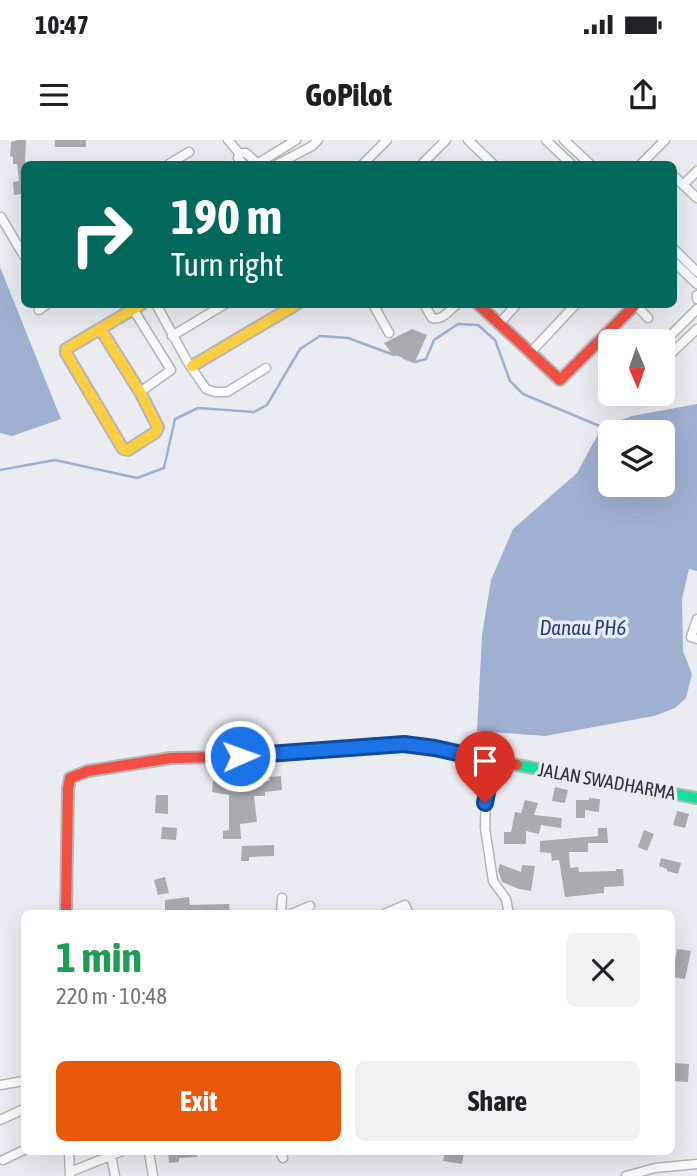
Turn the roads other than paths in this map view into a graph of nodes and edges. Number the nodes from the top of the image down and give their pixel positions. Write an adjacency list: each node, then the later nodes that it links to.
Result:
1 (228, 140): 11 (street)
2 (296, 140): 16 (street)
3 (318, 140): 17 (street)
4 (387, 140): 18 (street)
5 (446, 140): 19 (street)
6 (468, 140): 12 (street)
7 (546, 140): 22 (street)
8 (564, 140): 23 (street)
9 (665, 140): 24 (street)
10 (189, 152): 13 (street)
11 (239, 153): 14 (street); 15 (street)
12 (485, 157): 20 (street); 21 (street)
13 (174, 161)
14 (240, 161)
15 (255, 161)
16 (263, 161)
17 (284, 161)
18 (366, 161)
19 (425, 161)
20 (481, 161)
21 (490, 161)
22 (567, 161)
23 (587, 161)
24 (644, 161)
25 (697, 171): 27 (street)
26 (677, 179): 27 (street)
27 (683, 185): 28 (street)
28 (697, 198)
29 (1, 217): 30 (street)
30 (21, 251)
31 (677, 252): 33 (street)
32 (677, 265): 34 (street)
33 (697, 272)
34 (697, 284)
35 (134, 308): 52 (street)
36 (137, 308): 60 (street)
37 (158, 308): 55 (street)
38 (218, 308): 55 (street)
39 (290, 308): 58 (street)
40 (375, 308): 54 (street)
41 (426, 308): 42 (street)
42 (452, 308)
43 (482, 308): 50 (street)
44 (513, 308): 50 (street)
45 (572, 308): 57 (street)
46 (631, 308): 57 (street)
47 (639, 308): 49 (street)
48 (697, 309): 53 (street)
49 (648, 318)
50 (499, 323): 57 (street)
51 (697, 329): 56 (street)
52 (101, 330): 61 (street); 61 (street)
53 (676, 330)
54 (389, 333)
55 (172, 336): 58 (street)
56 (676, 349)
57 (531, 352)
58 (189, 364): 59 (street); 60 (street)
59 (267, 368)
60 (171, 370): 61 (street)
61 (140, 392)
62 (697, 619): 63 (street)
63 (697, 639)
64 (493, 761): 65 (street, JALAN SWADHARMA); 68 (street, JALAN SWADHARMA); 73 (street)
65 (697, 798)
66 (282, 898): 69 (street)
67 (310, 906): 70 (street)
68 (66, 910)
69 (281, 910)
70 (300, 910)
71 (393, 910): 72 (street)
72 (407, 910)
73 (508, 910)
74 (21, 1082): 75 (street)
75 (0, 1085)
76 (21, 1110): 77 (street)
77 (0, 1120)
78 (21, 1151): 83 (street)
79 (69, 1155): 85 (street)
80 (112, 1155): 85 (street)
81 (116, 1155): 86 (street)
82 (150, 1155): 87 (street)
83 (3, 1160)
84 (697, 1164): 88 (street)
85 (70, 1174)
86 (115, 1176)
87 (153, 1176)
88 (626, 1176)

